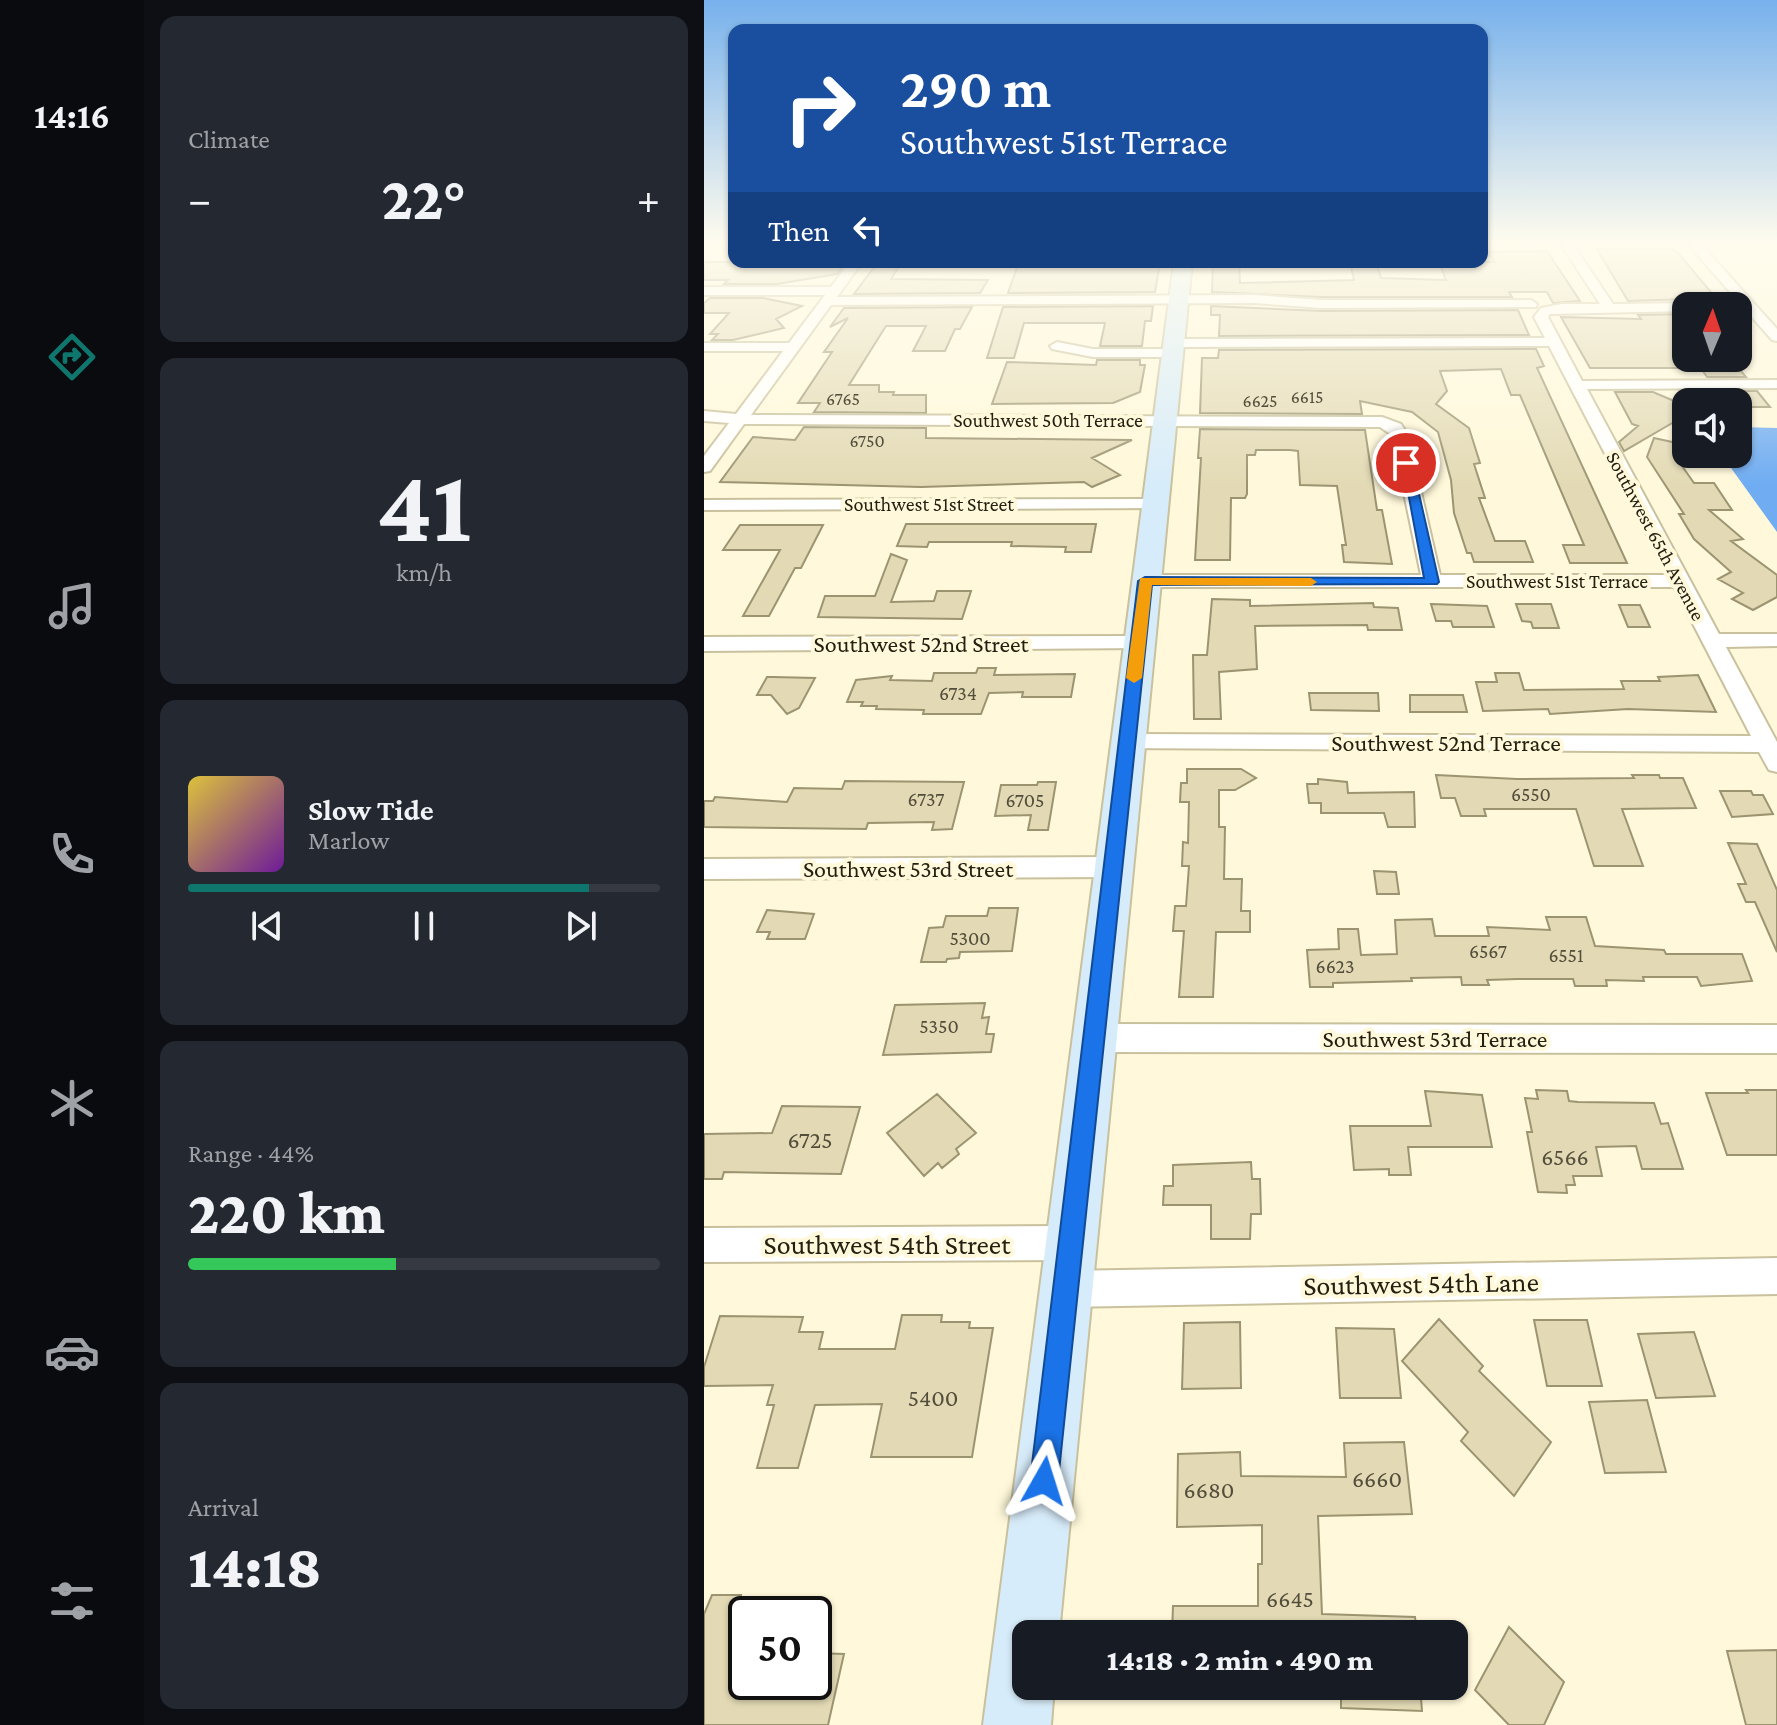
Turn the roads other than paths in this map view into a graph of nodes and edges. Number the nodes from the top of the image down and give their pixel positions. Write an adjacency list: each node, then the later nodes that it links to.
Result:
1 (810, 324): 9 (street)
2 (1175, 324): 10 (main road)
3 (1544, 324): 6 (street, Southwest 65th Avenue)
4 (1762, 324): 5 (street)
5 (1777, 337)
6 (1554, 342): 10 (street); 12 (street, Southwest 65th Avenue)
7 (1057, 346): 10 (street)
8 (704, 347): 9 (street)
9 (793, 347): 14 (street)
10 (1172, 348): 15 (main road)
11 (1777, 384): 12 (street)
12 (1576, 385): 20 (street, Southwest 65th Avenue)
13 (704, 416): 14 (street, Southwest 50th Terrace)
14 (740, 419): 15 (street, Southwest 50th Terrace); 16 (street)
15 (1164, 420): 17 (main road); 21 (street, Southwest 50th Terrace)
16 (704, 467)
17 (1154, 504): 18 (street, Southwest 51st Street); 19 (main road)
18 (704, 505)
19 (1145, 581): 21 (street, Southwest 51st Terrace); 24 (main road)
20 (1680, 581): 21 (street, Southwest 51st Terrace); 23 (street, Southwest 65th Avenue)
21 (1432, 582)
22 (1777, 640): 23 (street)
23 (1711, 641): 27 (street, Southwest 65th Avenue)
24 (1138, 643): 25 (street, Southwest 52nd Street); 26 (main road)
25 (704, 644)
26 (1127, 742): 27 (street, Southwest 52nd Terrace); 28 (main road)
27 (1772, 754)
28 (1113, 867): 29 (street, Southwest 53rd Street); 30 (main road)
29 (704, 869)
30 (1094, 1038): 31 (street, Southwest 53rd Terrace); 32 (main road)
31 (1777, 1039)
32 (1070, 1243): 33 (street, Southwest 54th Street); 35 (main road)
33 (704, 1245)
34 (1777, 1276): 35 (street, Southwest 54th Lane)
35 (1066, 1289): 36 (main road)
36 (1029, 1620)
37 (1020, 1700): 38 (main road)
38 (1017, 1725)

